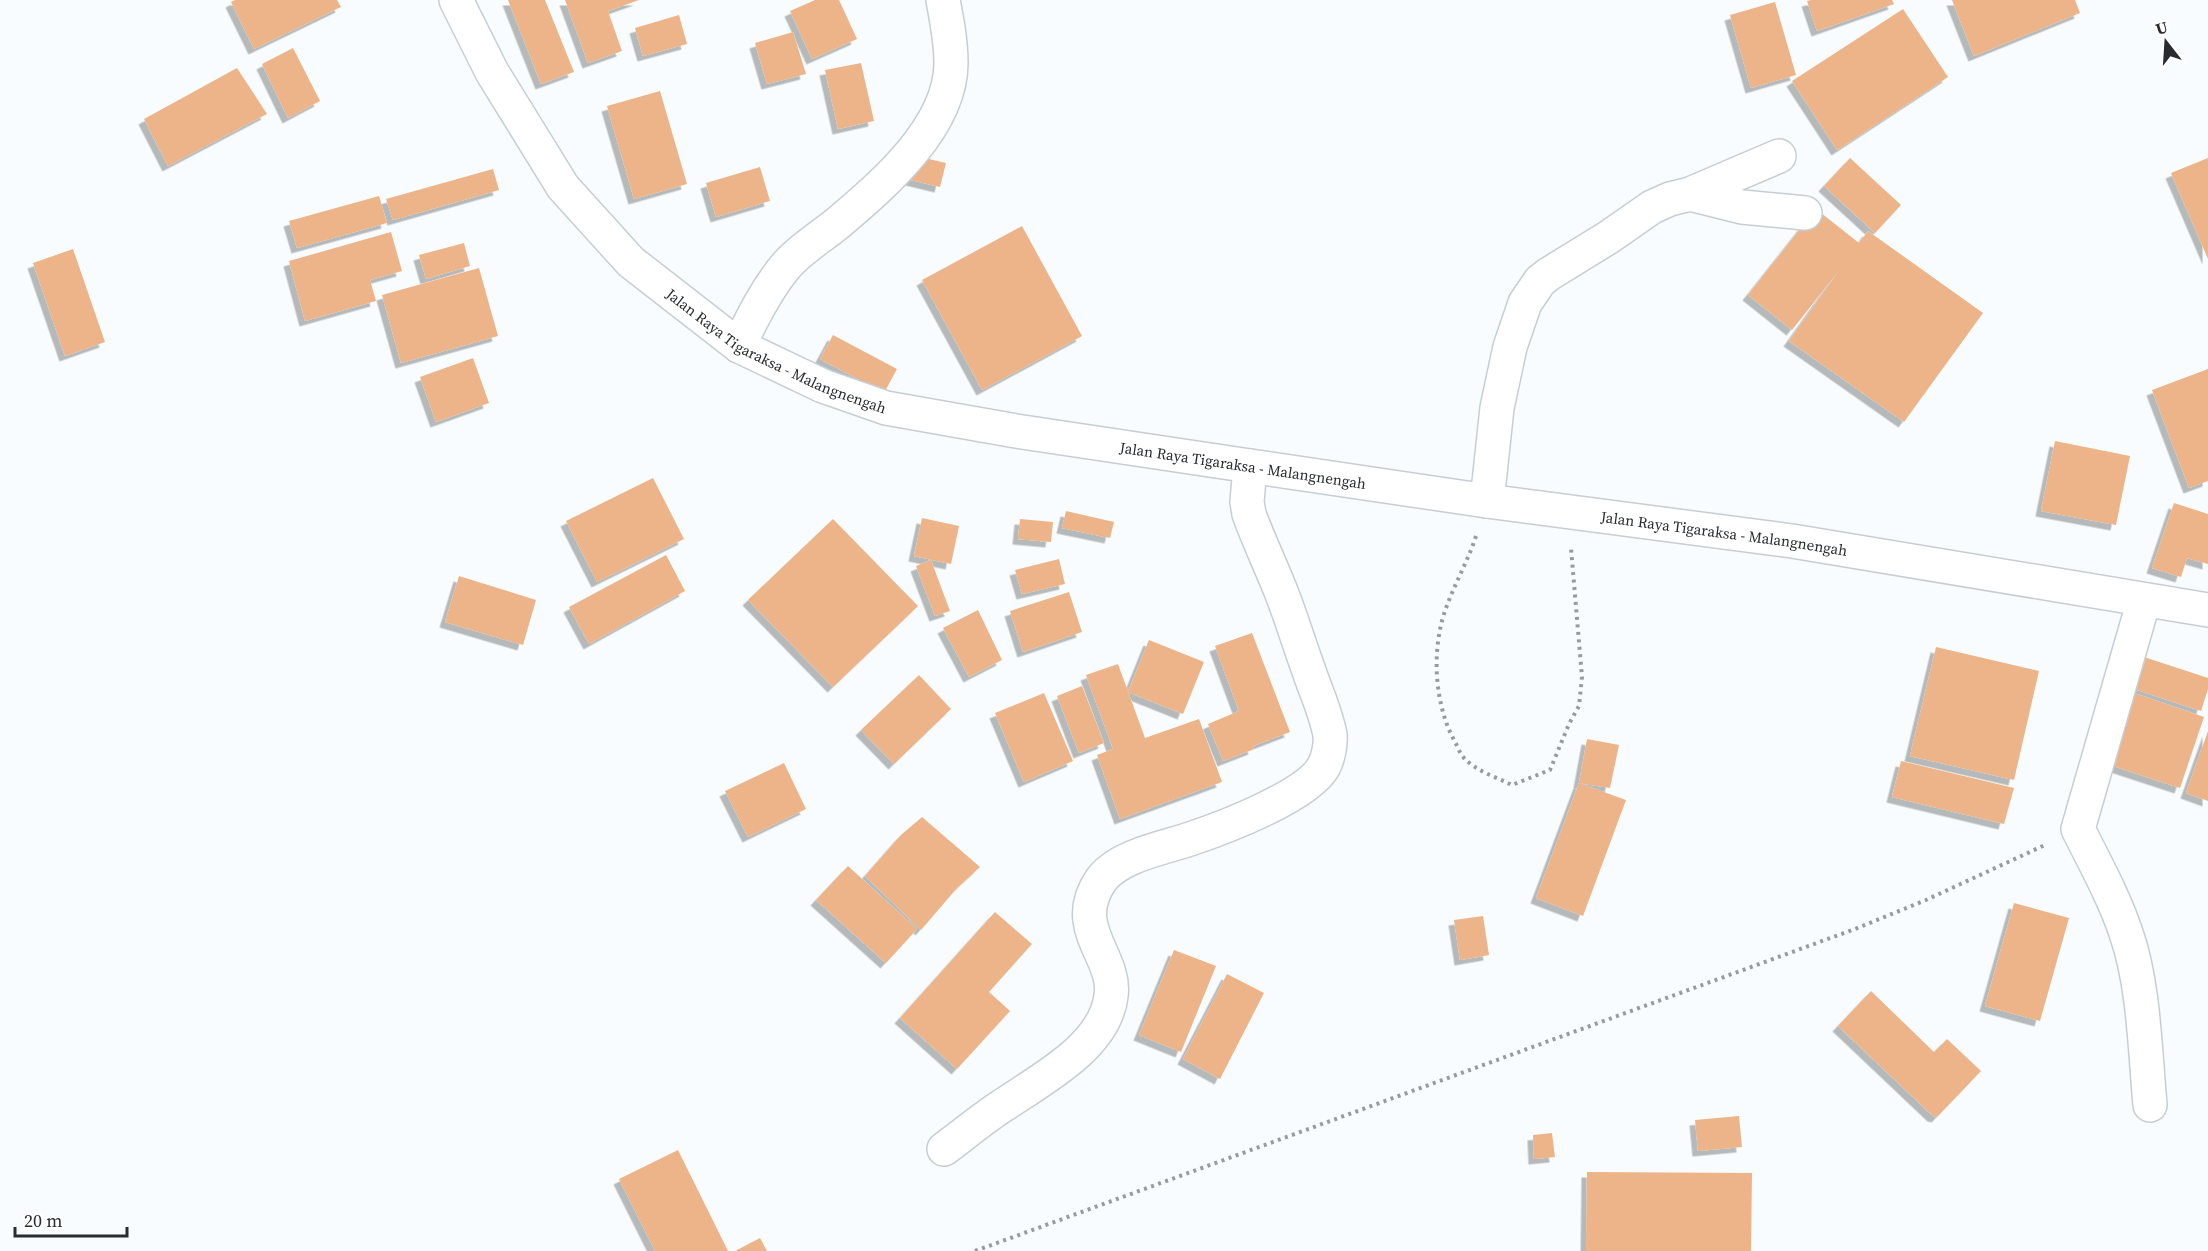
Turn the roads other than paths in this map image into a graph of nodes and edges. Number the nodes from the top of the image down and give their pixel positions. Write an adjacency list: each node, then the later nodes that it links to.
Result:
1 (456, 0): 6 (main road, Jalan Raya Tigaraksa - Malangnengah)
2 (943, 0): 6 (main road)
3 (1779, 156): 4 (main road)
4 (1690, 194): 5 (main road); 8 (main road)
5 (1804, 213)
6 (739, 346): 7 (main road, Jalan Raya Tigaraksa - Malangnengah)
7 (1250, 466): 8 (main road, Jalan Raya Tigaraksa - Malangnengah); 12 (main road)
8 (1486, 501): 9 (main road, Jalan Raya Tigaraksa - Malangnengah)
9 (2144, 600): 10 (main road, Jalan Raya Tigaraksa - Malangnengah); 11 (main road)
10 (2208, 610)
11 (2150, 1105)
12 (944, 1149)

